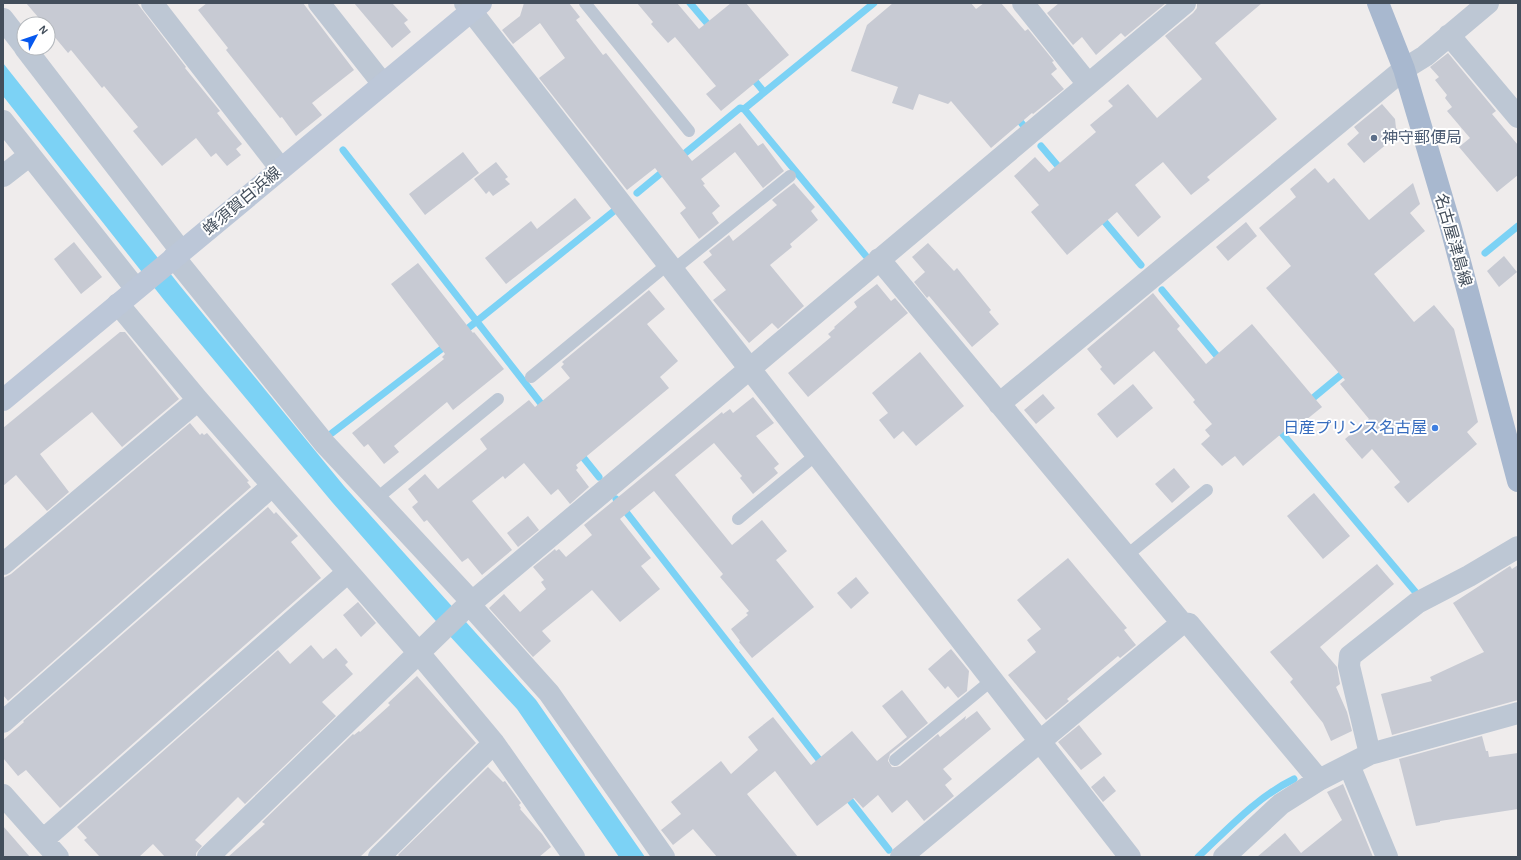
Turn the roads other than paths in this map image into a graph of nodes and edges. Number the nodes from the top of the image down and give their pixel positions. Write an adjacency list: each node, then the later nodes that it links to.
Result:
1 (152, 3): 20 (street)
2 (319, 3): 14 (street)
3 (585, 3): 18 (lane)
4 (1023, 3): 15 (street)
5 (1185, 3): 15 (street)
6 (1378, 3): 13 (main road, 名古屋津島線)
7 (1488, 3): 10 (street)
8 (472, 6): 14 (main road, 蜂須賀白浜線); 25 (street)
9 (3, 19): 11 (street)
10 (1449, 35): 13 (street); 16 (street)
11 (16, 36)
12 (31, 56): 23 (street)
13 (1404, 69): 33 (street); 35 (main road, 名古屋津島線)
14 (383, 84): 20 (main road, 蜂須賀白浜線)
15 (1088, 84): 24 (street)
16 (1518, 118)
17 (3, 121): 19 (street)
18 (689, 131)
19 (30, 155): 21 (street); 26 (street)
20 (281, 169): 23 (main road, 蜂須賀白浜線)
21 (3, 176)
22 (790, 176): 25 (lane)
23 (175, 256): 26 (main road, 蜂須賀白浜線); 38 (street)
24 (879, 259): 28 (street); 33 (street)
25 (671, 267): 28 (street); 29 (lane)
26 (139, 287): 27 (main road, 蜂須賀白浜線)
27 (118, 304): 31 (main road, 蜂須賀白浜線); 32 (street)
28 (749, 368): 34 (street); 44 (street)
29 (531, 377)
30 (498, 399): 38 (lane)
31 (3, 400)
32 (198, 400): 36 (street); 42 (street)
33 (999, 404): 41 (street)
34 (817, 454): 39 (lane); 47 (street)
35 (1518, 481)
36 (272, 486): 43 (street); 49 (street)
37 (1207, 490): 41 (lane)
38 (376, 499): 44 (street)
39 (738, 519)
40 (1518, 547): 52 (street)
41 (1126, 556): 45 (street)
42 (3, 564)
43 (348, 572): 46 (street); 57 (street)
44 (469, 604): 46 (street); 62 (street)
45 (1182, 623): 50 (street); 55 (street)
46 (418, 652): 51 (street); 59 (street)
47 (992, 680): 50 (street); 53 (lane)
48 (1518, 713): 52 (street)
49 (3, 722)
50 (1040, 741): 63 (street); 64 (street)
51 (494, 743): 60 (street); 61 (street)
52 (1370, 754): 54 (street)
53 (894, 760)
54 (1349, 764): 55 (street); 66 (street)
55 (1319, 780): 65 (street)
56 (3, 795): 57 (street)
57 (43, 840): 58 (street)
58 (58, 857)
59 (208, 857)
60 (379, 857)
61 (574, 857)
62 (664, 857)
63 (901, 857)
64 (1130, 857)
65 (1224, 857)
66 (1387, 857)

